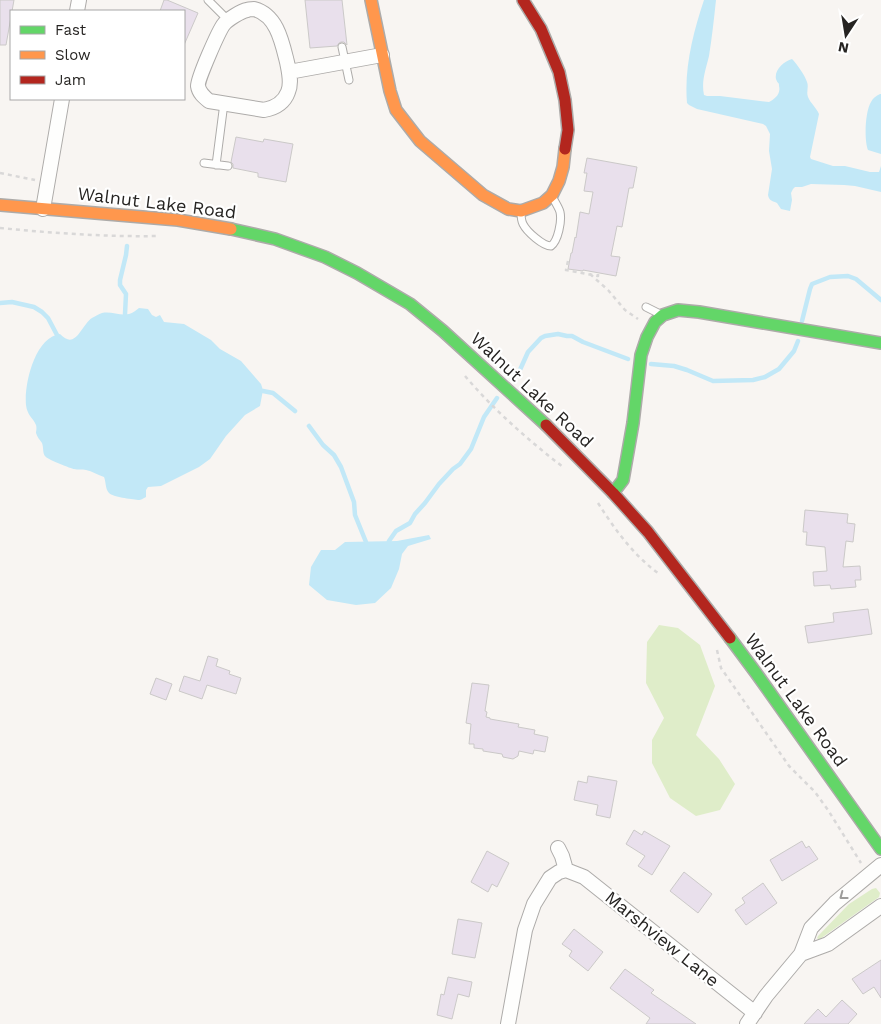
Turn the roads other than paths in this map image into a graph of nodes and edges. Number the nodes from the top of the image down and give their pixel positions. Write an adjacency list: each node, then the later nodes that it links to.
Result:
1 (208, 0): 4 (lane)
2 (371, 0): 6 (street)
3 (522, 0): 15 (street)
4 (228, 20): 8 (street); 11 (street)
5 (342, 47): 7 (lane)
6 (382, 55): 7 (street); 18 (street)
7 (345, 62): 8 (street); 9 (lane)
8 (289, 72): 11 (street)
9 (349, 80)
10 (62, 100): 17 (street)
11 (224, 103): 13 (lane)
12 (204, 163): 13 (lane)
13 (216, 165): 14 (lane)
14 (228, 166)
15 (552, 195): 18 (street); 18 (lane)
16 (0, 205): 17 (street, Walnut Lake Road)
17 (43, 209): 22 (street, Walnut Lake Road)
18 (521, 211)
19 (646, 306): 20 (lane)
20 (662, 315): 21 (street); 22 (street)
21 (881, 343)
22 (613, 493): 24 (street, Walnut Lake Road)
23 (558, 848): 26 (street)
24 (881, 849)
25 (881, 865): 28 (street, one-way to 28)
26 (566, 870): 29 (street, Marshview Lane); 30 (street)
27 (881, 906): 28 (street)
28 (801, 954): 29 (street)
29 (751, 1019)
30 (508, 1024)

